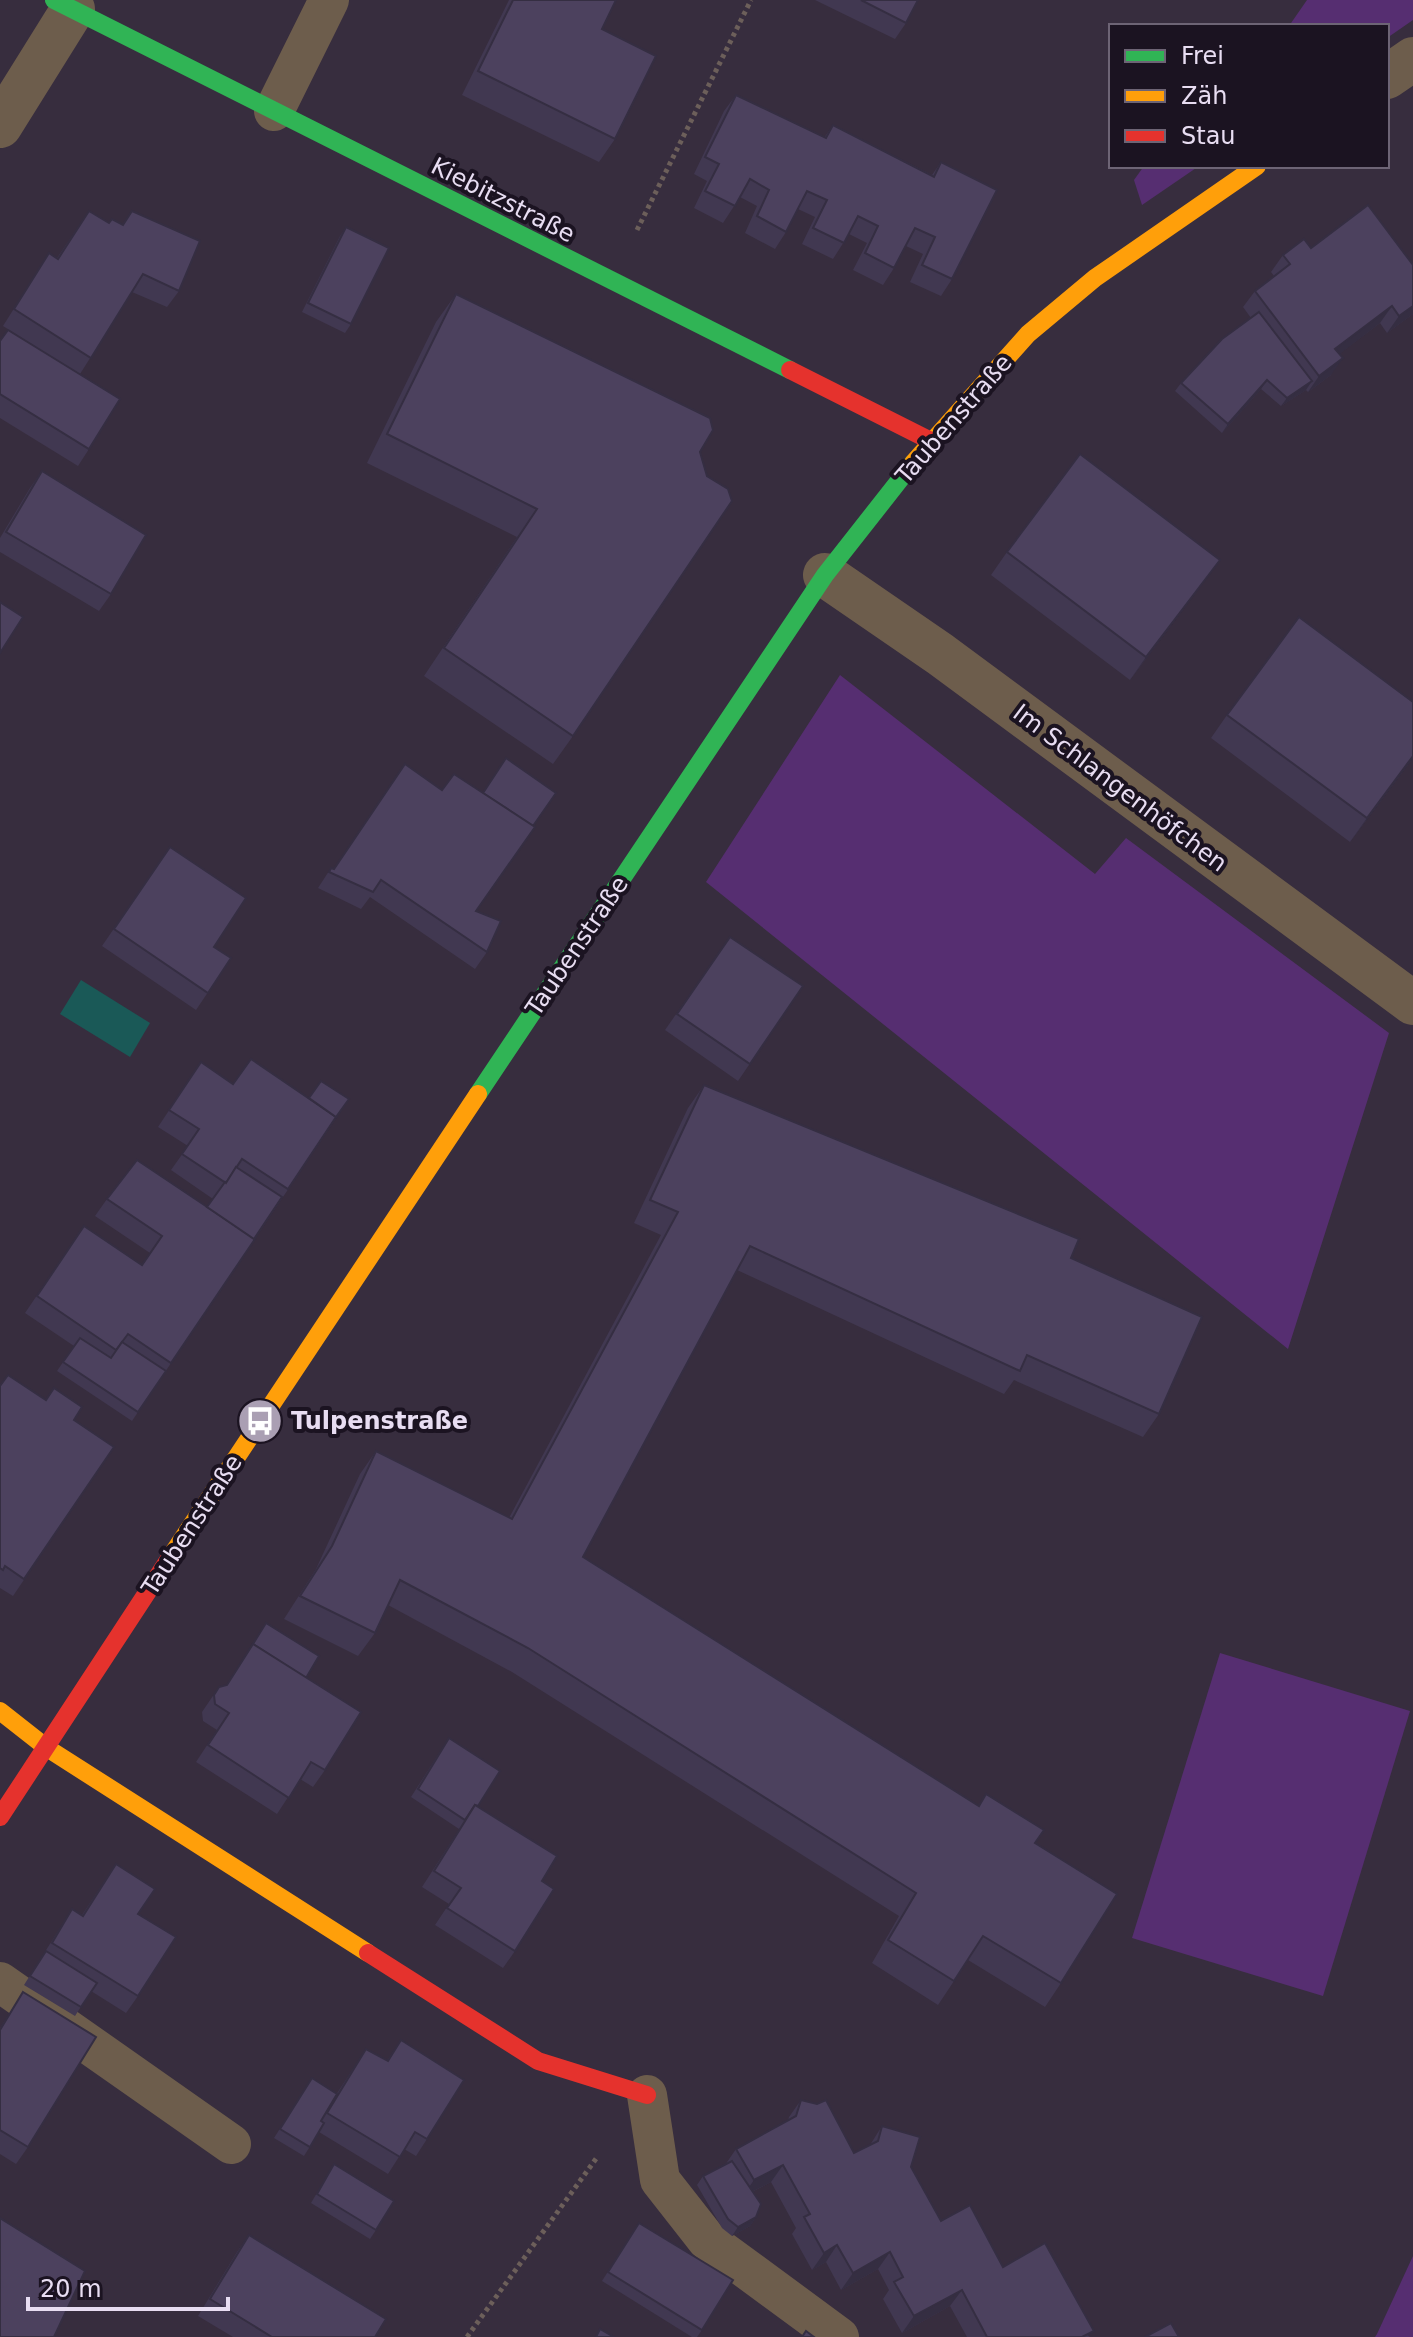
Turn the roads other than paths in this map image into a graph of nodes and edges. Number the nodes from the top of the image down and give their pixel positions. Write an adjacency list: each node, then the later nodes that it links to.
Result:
1 (329, 0): 5 (lane)
2 (63, 5): 5 (street, Kiebitzstraße); 6 (street)
3 (1413, 59): 4 (street)
4 (1389, 76)
5 (274, 111): 8 (street, Kiebitzstraße)
6 (0, 126)
7 (1254, 168): 8 (street, Taubenstraße)
8 (931, 441): 9 (street, Taubenstraße)
9 (825, 575): 10 (street, Im Schlangenhöfchen); 12 (street, Taubenstraße)
10 (1413, 1003)
11 (0, 1711): 12 (street)
12 (47, 1748): 13 (street, Taubenstraße); 15 (street)
13 (0, 1817)
14 (0, 1982): 16 (lane)
15 (647, 2095): 17 (lane)
16 (231, 2144)
17 (839, 2337)

